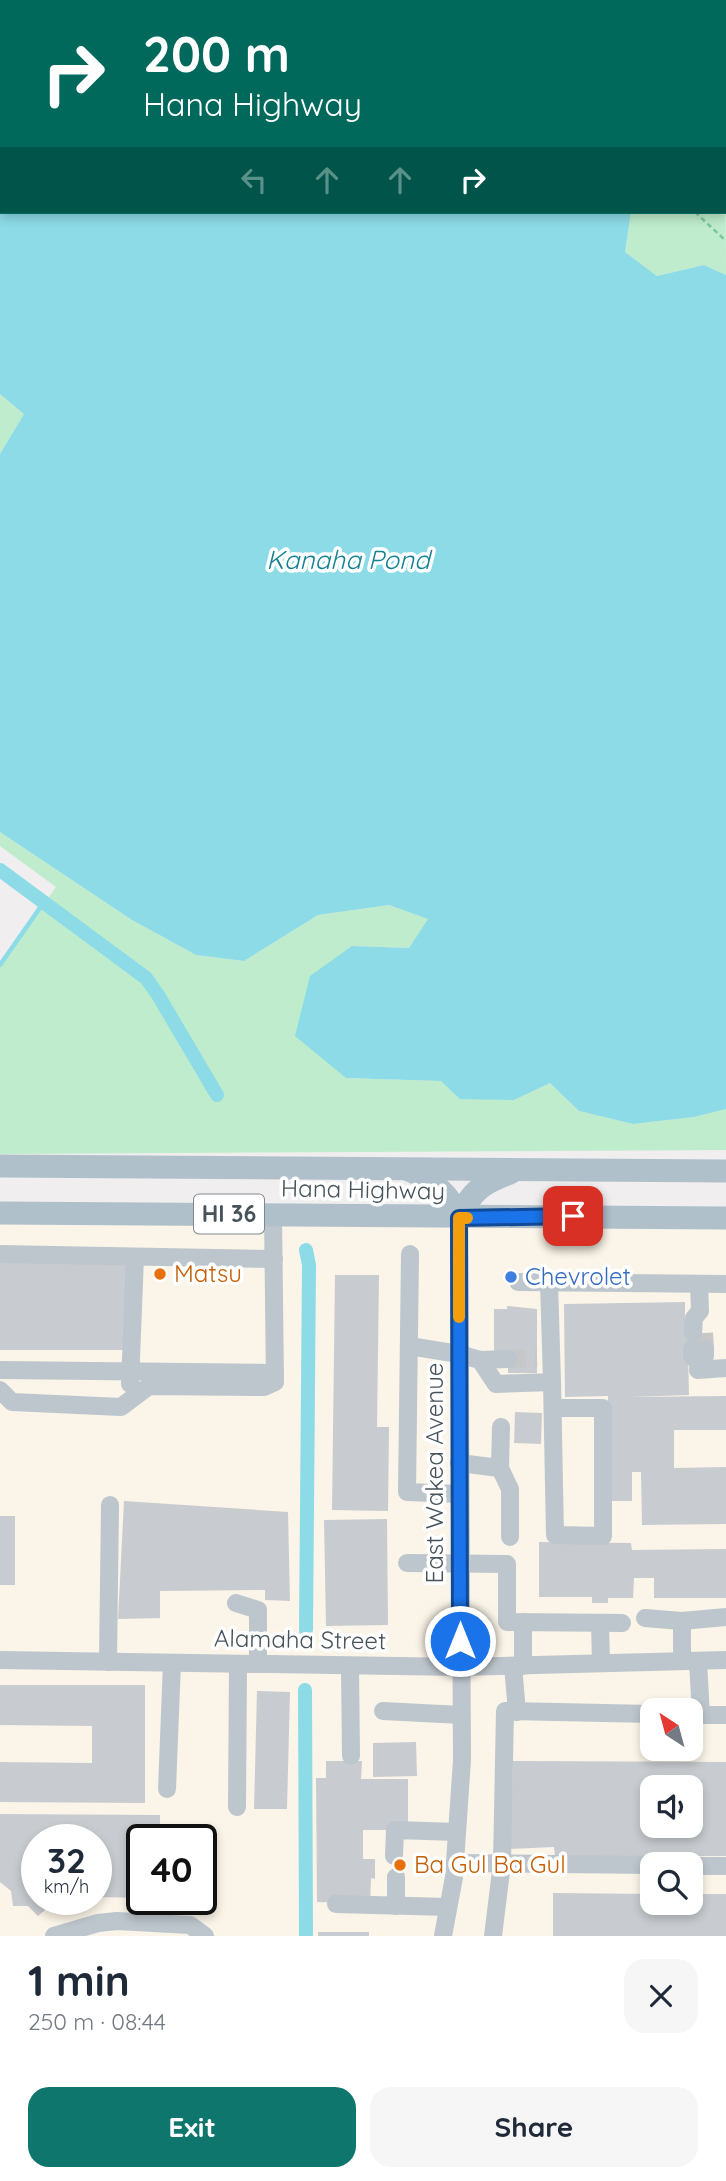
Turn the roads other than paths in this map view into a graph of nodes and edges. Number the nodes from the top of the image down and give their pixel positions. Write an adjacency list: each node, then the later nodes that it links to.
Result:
1 (0, 1166): 2 (main road, Hana Highway / HI 36)
2 (406, 1169): 3 (main road, Hana Highway / HI 36); 7 (main road, HI 36)
3 (523, 1170): 4 (main road, Hana Highway / HI 36); 7 (main road, HI 36)
4 (726, 1171)
5 (0, 1213): 6 (main road, Hana Highway / HI 36)
6 (273, 1215): 7 (main road, Hana Highway / HI 36); 12 (street)
7 (459, 1218): 8 (main road, Hana Highway / HI 36); 18 (street, East Wakea Avenue)
8 (726, 1218)
9 (0, 1254): 11 (street)
10 (410, 1254): 17 (street)
11 (135, 1257): 12 (street); 23 (street)
12 (274, 1259): 24 (street)
13 (518, 1282): 14 (street)
14 (548, 1282): 15 (street); 25 (street)
15 (699, 1284): 16 (street); 21 (street)
16 (726, 1284)
17 (409, 1346): 18 (street); 32 (street)
18 (459, 1354): 20 (street); 30 (street, East Wakea Avenue)
19 (508, 1359): 20 (street)
20 (480, 1360): 25 (street)
21 (726, 1368)
22 (0, 1370): 23 (street)
23 (131, 1373): 24 (street); 27 (street)
24 (275, 1373): 27 (street)
25 (552, 1382): 28 (street)
26 (0, 1390): 27 (street)
27 (129, 1402)
28 (553, 1408): 28 (street)
29 (502, 1427): 31 (street)
30 (459, 1464): 31 (street); 32 (street, East Wakea Avenue)
31 (500, 1468): 34 (street)
32 (459, 1494): 36 (street, East Wakea Avenue)
33 (110, 1505): 47 (street)
34 (510, 1537)
35 (407, 1563): 36 (street)
36 (459, 1563): 41 (street); 54 (street, East Wakea Avenue)
37 (236, 1603): 50 (street)
38 (726, 1617): 40 (street)
39 (646, 1618): 40 (street)
40 (682, 1621): 46 (street)
41 (523, 1622): 42 (street); 53 (street)
42 (600, 1623): 43 (street); 51 (street)
43 (622, 1623)
44 (0, 1660): 47 (street, Alamaha Street)
45 (726, 1660): 46 (street, Alamaha Street)
46 (690, 1661): 51 (street, Alamaha Street); 55 (street)
47 (108, 1662): 48 (street, Alamaha Street)
48 (172, 1663): 49 (street, Alamaha Street); 63 (street)
49 (237, 1664): 50 (street, Alamaha Street); 64 (street)
50 (258, 1664): 52 (street, Alamaha Street)
51 (601, 1664): 53 (street, Alamaha Street)
52 (349, 1666): 54 (street, Alamaha Street); 62 (street)
53 (518, 1666): 54 (street, Alamaha Street); 57 (street)
54 (460, 1667): 59 (street, East Wakea Avenue)
55 (694, 1698)
56 (383, 1711): 59 (street)
57 (517, 1712): 58 (street); 68 (street)
58 (640, 1714)
59 (461, 1715): 65 (street, East Wakea Avenue)
60 (704, 1715): 61 (street)
61 (726, 1715)
62 (351, 1756)
63 (167, 1790)
64 (237, 1807)
65 (457, 1832): 66 (street); 67 (street, East Wakea Avenue)
66 (394, 1856)
67 (455, 1863): 68 (street); 75 (street, East Wakea Avenue)
68 (502, 1863): 69 (street); 80 (street)
69 (640, 1865)
70 (703, 1866): 71 (street)
71 (726, 1866)
72 (396, 1877): 74 (street)
73 (336, 1904): 74 (street)
74 (396, 1906): 75 (street)
75 (449, 1907): 79 (street, East Wakea Avenue)
76 (198, 1931): 77 (street)
77 (85, 1932): 78 (street)
78 (54, 1936)
79 (443, 1936)
80 (493, 1936)

